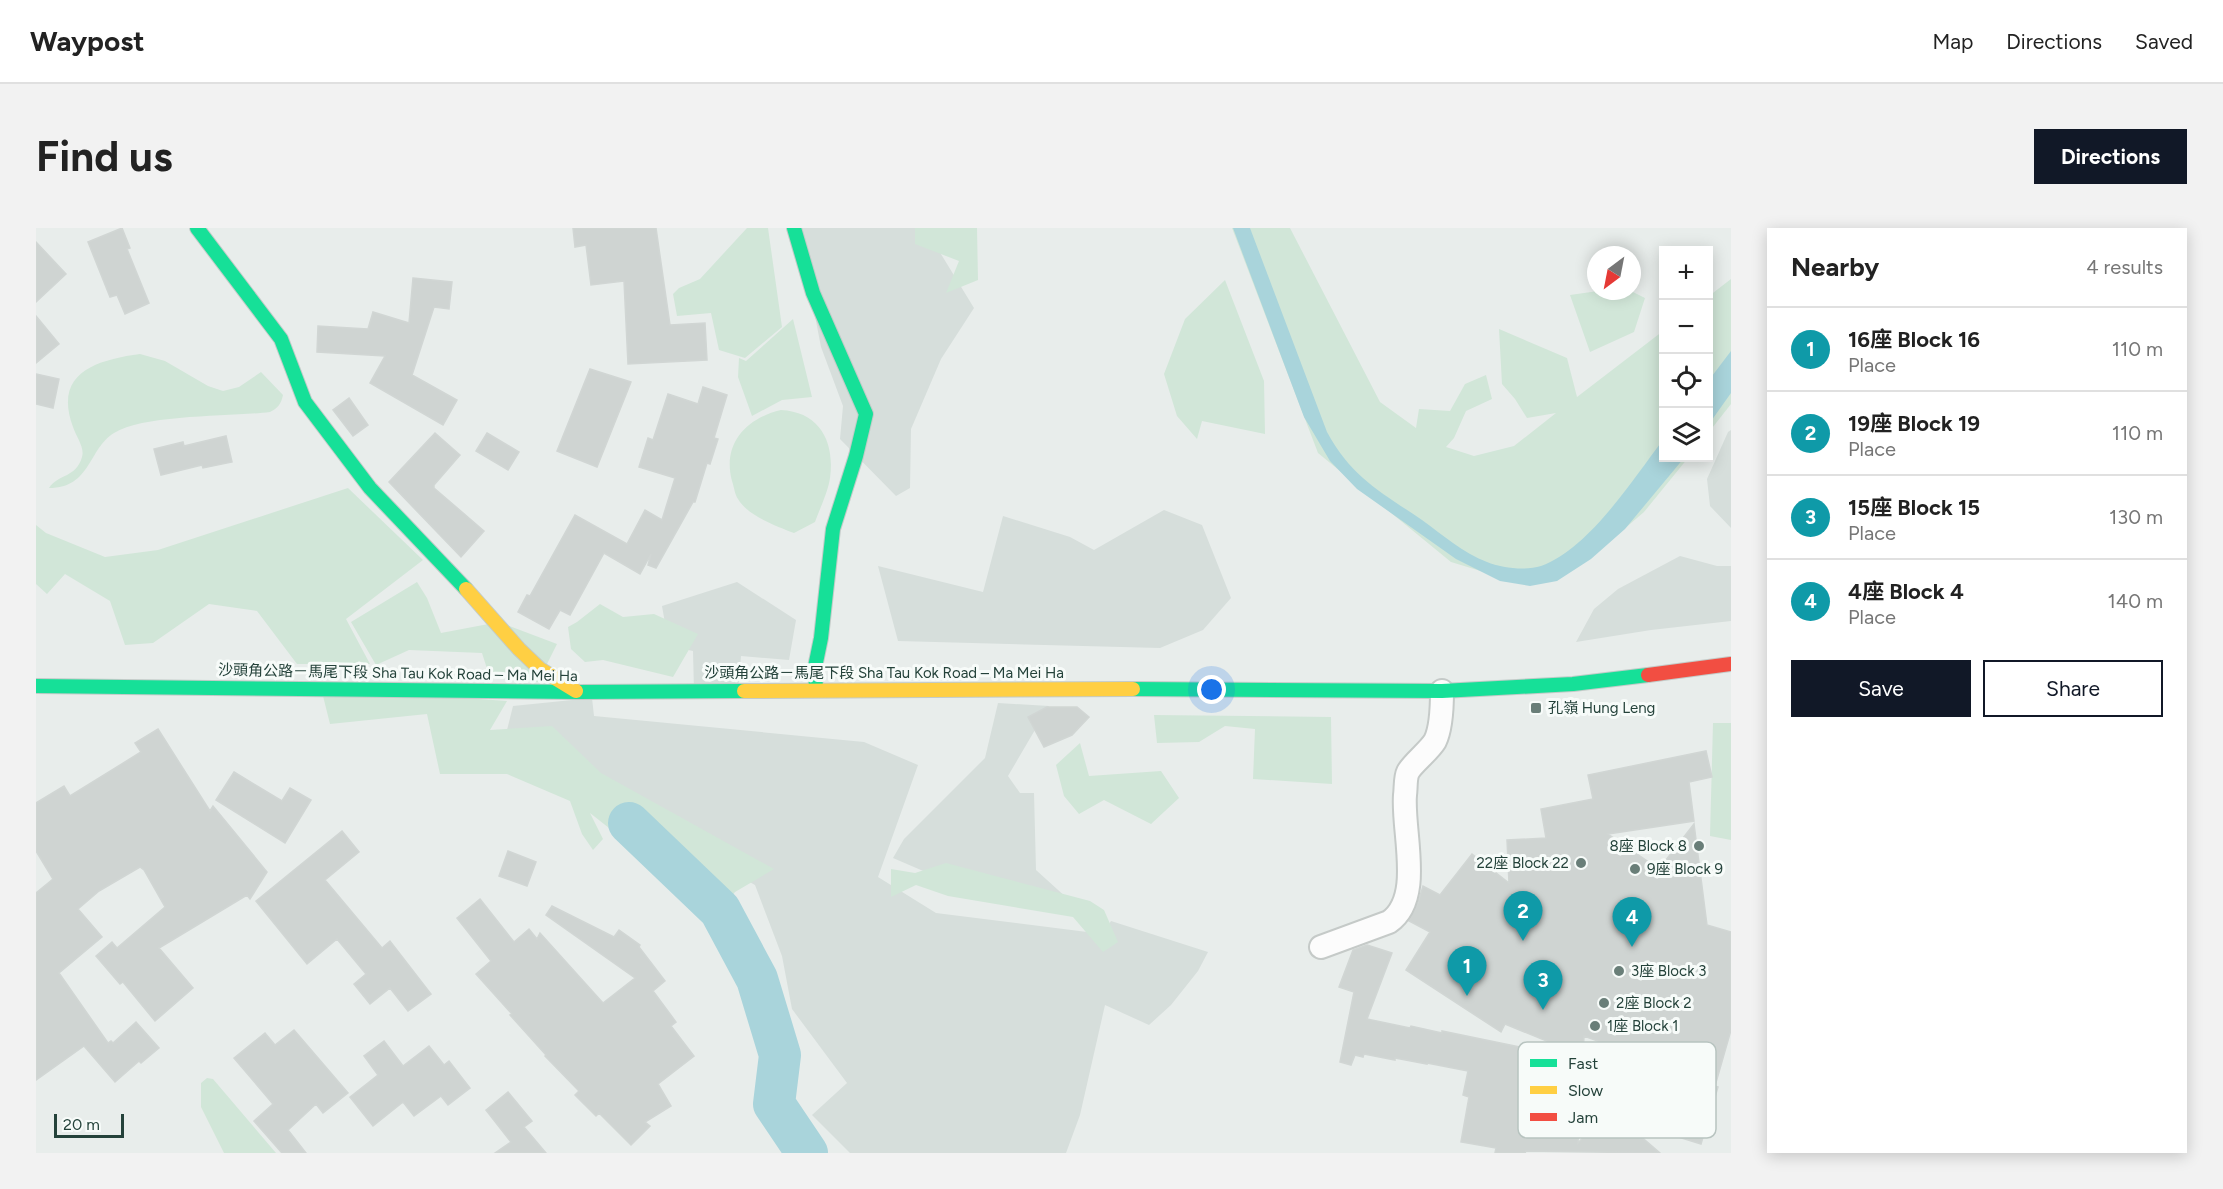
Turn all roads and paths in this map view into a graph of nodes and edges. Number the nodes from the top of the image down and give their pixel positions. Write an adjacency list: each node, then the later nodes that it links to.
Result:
1 (197, 228): 7 (main road)
2 (794, 228): 5 (main road)
3 (1731, 664): 6 (main road, 沙頭角公路－馬尾下段 Sha Tau Kok Road – Ma Mei Ha)
4 (36, 687): 7 (main road, 沙頭角公路－馬尾下段 Sha Tau Kok Road – Ma Mei Ha)
5 (816, 690): 6 (main road, 沙頭角公路－馬尾下段 Sha Tau Kok Road – Ma Mei Ha); 7 (main road, 沙頭角公路－馬尾下段 Sha Tau Kok Road – Ma Mei Ha)
6 (1442, 691): 8 (street)
7 (578, 692)
8 (1321, 947)

